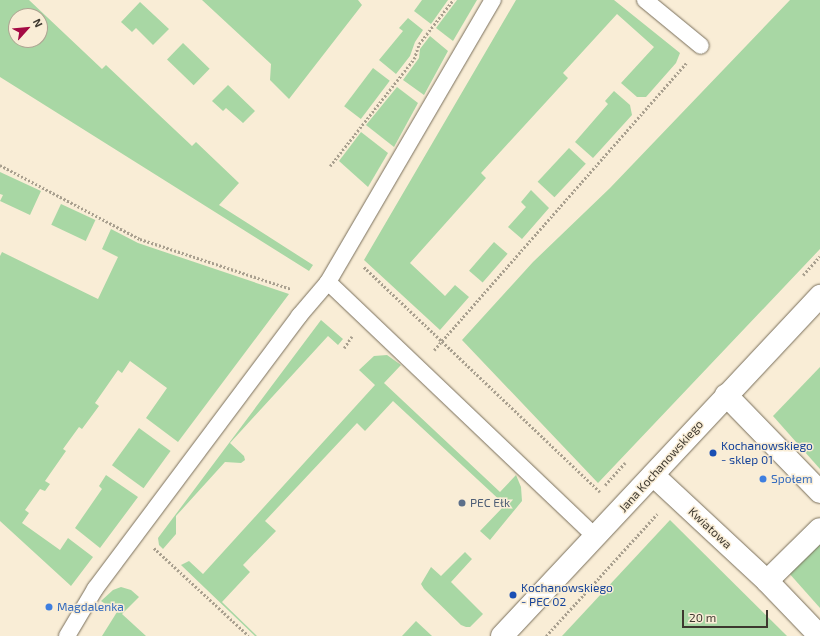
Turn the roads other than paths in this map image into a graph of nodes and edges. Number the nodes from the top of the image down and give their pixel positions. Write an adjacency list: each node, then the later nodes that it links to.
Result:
1 (493, 0): 4 (lane)
2 (645, 0): 3 (lane)
3 (701, 46)
4 (328, 282): 10 (lane); 12 (lane)
5 (820, 296): 6 (street, Jana Kochanowskiego)
6 (726, 395): 7 (street, Jana Kochanowskiego); 8 (street)
7 (653, 474): 10 (street, Jana Kochanowskiego); 11 (street, Kwiatowa)
8 (820, 492)
9 (820, 529): 11 (street)
10 (596, 537): 13 (street, Jana Kochanowskiego)
11 (767, 581): 14 (street, Kwiatowa)
12 (67, 636)
13 (502, 636)
14 (820, 636)

